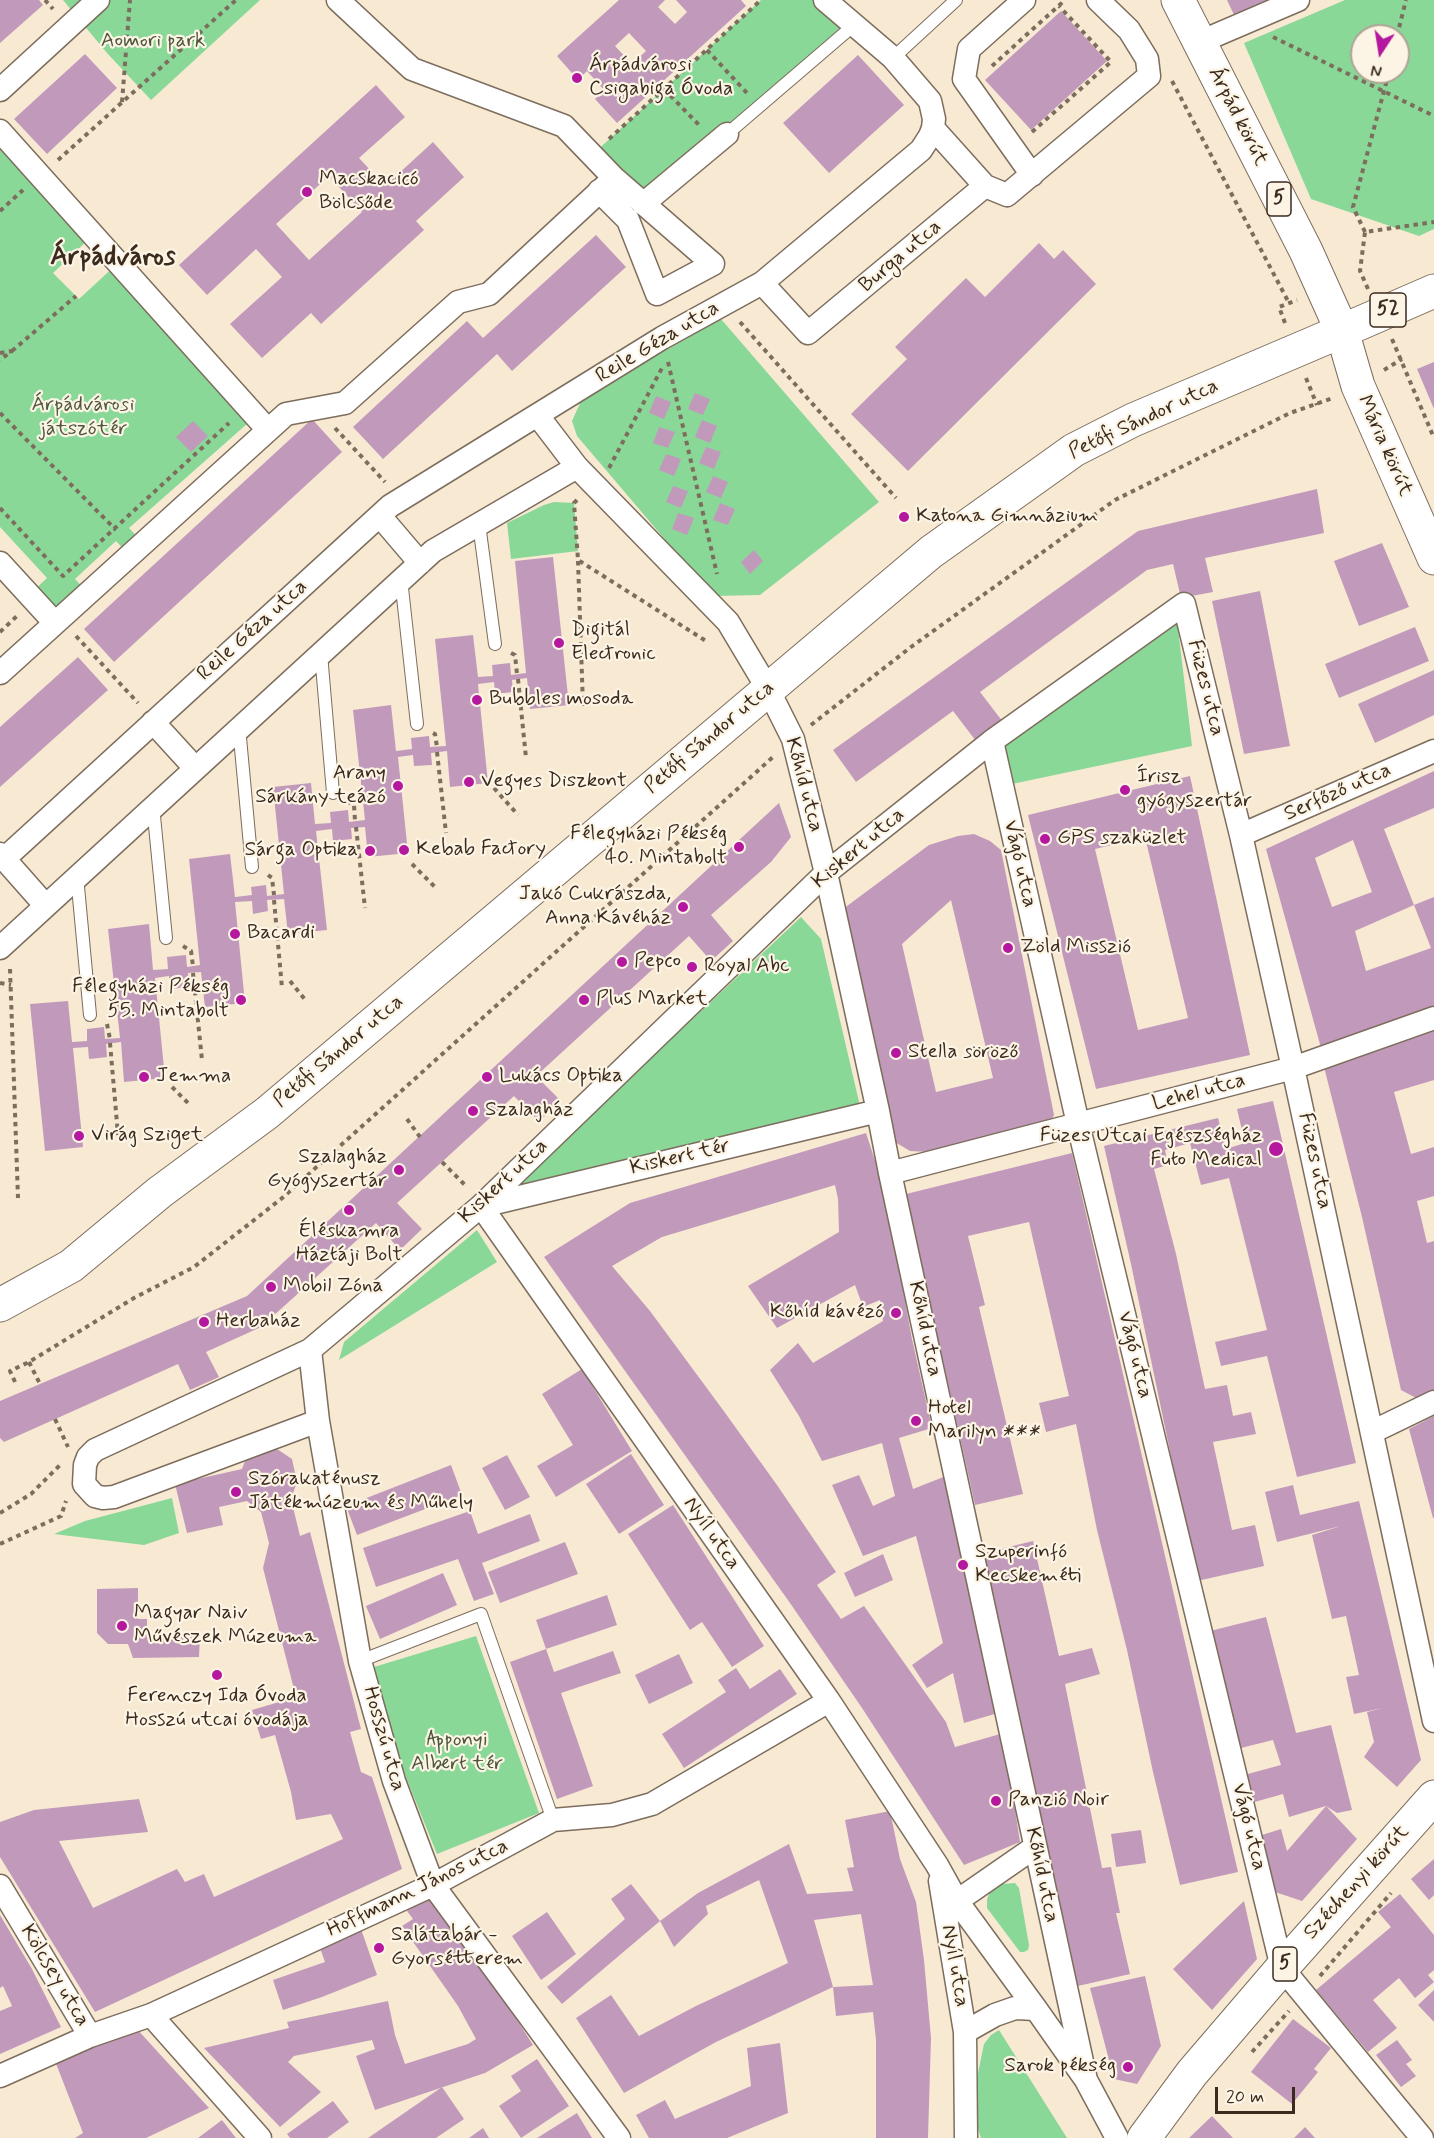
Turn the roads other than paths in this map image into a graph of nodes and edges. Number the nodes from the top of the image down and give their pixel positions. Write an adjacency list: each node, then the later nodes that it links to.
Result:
1 (98, 0): 12 (street)
2 (338, 0): 17 (street)
3 (825, 0): 9 (street)
4 (956, 0): 11 (lane)
5 (1024, 0): 16 (street)
6 (1098, 0): 16 (street)
7 (1178, 0): 10 (street, Árpád körút / 5)
8 (1298, 0): 10 (street)
9 (853, 26): 11 (street); 15 (lane)
10 (1200, 42): 22 (street, Árpád körút / 5)
11 (892, 58): 13 (street)
12 (0, 90)
13 (933, 128): 18 (street); 20 (street, Reile Géza utca)
14 (0, 131): 24 (street)
15 (721, 138): 19 (street)
16 (1032, 175): 18 (street)
17 (607, 184): 19 (street); 19 (street); 24 (street)
18 (985, 186): 20 (street, Burga utca)
19 (643, 204)
20 (762, 283): 23 (street, Reile Géza utca)
21 (1434, 291): 22 (street, 52)
22 (1342, 331): 28 (street, Mária körút / 5); 37 (street, Petőfi Sándor utca)
23 (538, 416): 25 (street, Kőhíd utca); 26 (street, Reile Géza utca)
24 (268, 429): 33 (street)
25 (577, 467): 27 (street); 37 (street, Kőhíd utca)
26 (380, 516): 30 (street); 38 (street, Reile Géza utca)
27 (478, 524): 30 (street); 34 (lane)
28 (1434, 558)
29 (0, 563): 33 (street)
30 (420, 563): 31 (street)
31 (401, 579): 35 (street); 39 (lane)
32 (1184, 604): 41 (street, Kiskert utca); 46 (street, Füzes utca)
33 (57, 621): 36 (street)
34 (495, 644)
35 (321, 652): 40 (street); 44 (lane)
36 (0, 673)
37 (768, 689): 49 (street, Kőhíd utca); 61 (street, Petőfi Sándor utca)
38 (148, 715): 43 (street); 47 (street, Reile Géza utca)
39 (417, 724)
40 (239, 728): 43 (street); 48 (lane)
41 (992, 741): 49 (street, Kiskert utca); 58 (street, Vágó utca)
42 (1434, 751): 46 (street, Serfőző utca)
43 (195, 768): 45 (street)
44 (333, 793)
45 (153, 806): 50 (street); 52 (lane)
46 (1241, 836): 56 (street, Füzes utca)
47 (2, 856): 51 (street)
48 (252, 867)
49 (826, 873): 57 (street, Kőhíd utca); 60 (street, Kiskert utca)
50 (77, 876): 51 (street); 54 (lane)
51 (45, 905): 53 (street)
52 (166, 938)
53 (0, 948)
54 (90, 1015)
55 (1434, 1018): 56 (street, Lehel utca)
56 (1293, 1068): 58 (street, Lehel utca); 69 (street, Füzes utca)
57 (878, 1111): 59 (street, Kőhíd utca); 60 (street, Kiskert tér)
58 (1078, 1124): 59 (street, Lehel utca); 80 (street, Vágó utca)
59 (890, 1173): 75 (street, Kőhíd utca)
60 (477, 1200): 66 (street, Kiskert utca); 71 (street, Nyíl utca)
61 (70, 1266): 62 (street); 63 (street, Petőfi Sándor utca); 64 (street, Petőfi Sándor utca); 65 (street)
62 (0, 1280)
63 (0, 1291)
64 (0, 1305)
65 (0, 1322)
66 (310, 1350): 68 (street, Hosszú utca); 68 (street, Kiskert utca)
67 (1434, 1402): 69 (street)
68 (318, 1421): 70 (street, Hosszú utca)
69 (1372, 1432): 72 (street, Füzes utca)
70 (360, 1661): 74 (lane); 77 (street, Hosszú utca)
71 (830, 1701): 74 (street, Hoffmann János utca); 76 (street, Nyíl utca)
72 (1434, 1721)
73 (1434, 1797): 80 (street, Széchenyi körút / 5)
74 (553, 1820): 77 (street, Hoffmann János utca)
75 (1035, 1847): 79 (street, Nyíl utca); 86 (street, Kőhíd utca)
76 (937, 1865): 79 (street, Nyíl utca); 83 (street, Nyíl utca)
77 (433, 1885): 82 (street, Hoffmann János utca); 88 (street, Hosszú utca)
78 (0, 1886): 84 (street, Kölcsey utca)
79 (957, 1901): 81 (street, Nyíl utca)
80 (1282, 1968): 91 (street, Széchenyi körút / 5); 92 (street)
81 (1036, 2009): 83 (street, Nyíl utca); 86 (street, Nyíl utca)
82 (151, 2015): 84 (street, Hoffmann János utca); 87 (street)
83 (965, 2032): 89 (street, Nyíl utca)
84 (90, 2036): 85 (street, Hoffmann János utca)
85 (0, 2076)
86 (1086, 2080): 90 (street, Nyíl utca)
87 (261, 2138)
88 (619, 2138)
89 (966, 2138)
90 (1117, 2138)
91 (1144, 2138)
92 (1422, 2138)

